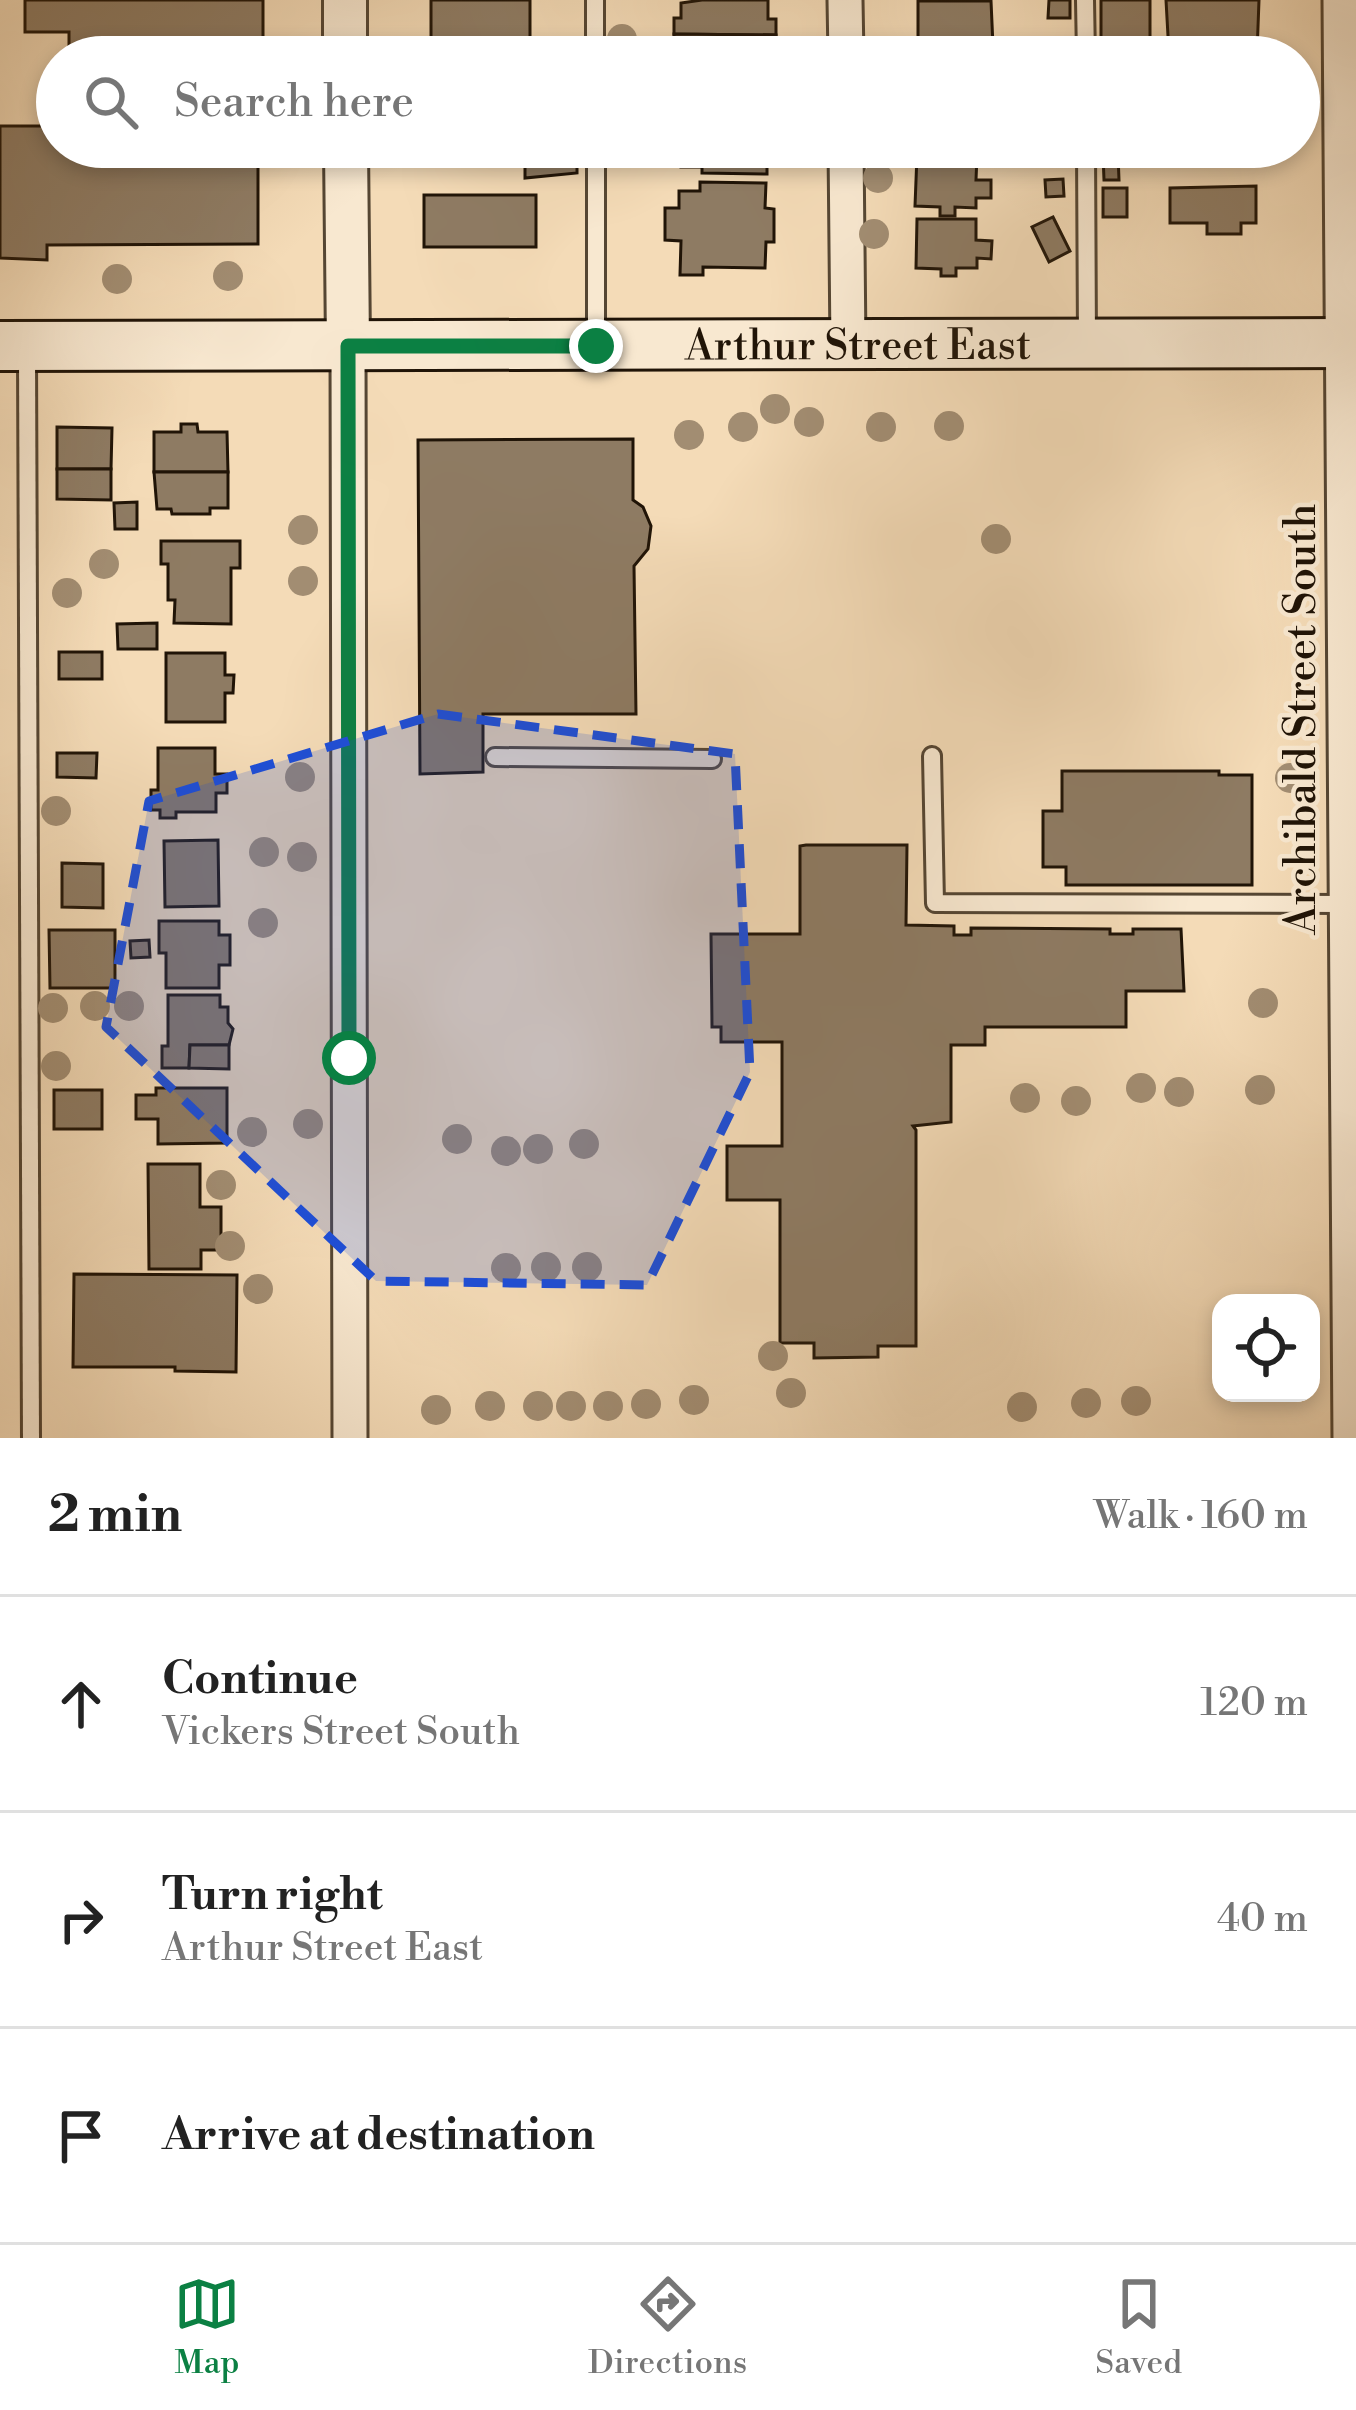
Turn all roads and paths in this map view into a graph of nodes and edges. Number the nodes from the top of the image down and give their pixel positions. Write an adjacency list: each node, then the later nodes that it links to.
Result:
1 (345, 0): 6 (street)
2 (595, 0): 7 (lane)
3 (845, 0): 8 (street)
4 (1085, 0): 9 (lane)
5 (1340, 0): 15 (street, Archibald Street South)
6 (345, 36)
7 (596, 36)
8 (846, 36)
9 (1086, 36)
10 (346, 168): 18 (street)
11 (596, 168): 19 (lane)
12 (846, 168): 16 (street)
13 (1086, 168): 14 (lane)
14 (1087, 343): 15 (main road, Arthur Street East); 16 (main road, Arthur Street East)
15 (1349, 343): 23 (street, Archibald Street South)
16 (848, 345): 19 (main road, Arthur Street East)
17 (14, 346): 18 (main road, Arthur Street East); 24 (lane)
18 (348, 346): 19 (main road, Arthur Street East); 25 (street)
19 (596, 346)
20 (932, 756): 23 (lane)
21 (495, 757): 22 (lane)
22 (712, 759)
23 (1347, 904): 26 (street, Archibald Street South)
24 (31, 1438)
25 (350, 1438)
26 (1350, 1438)

